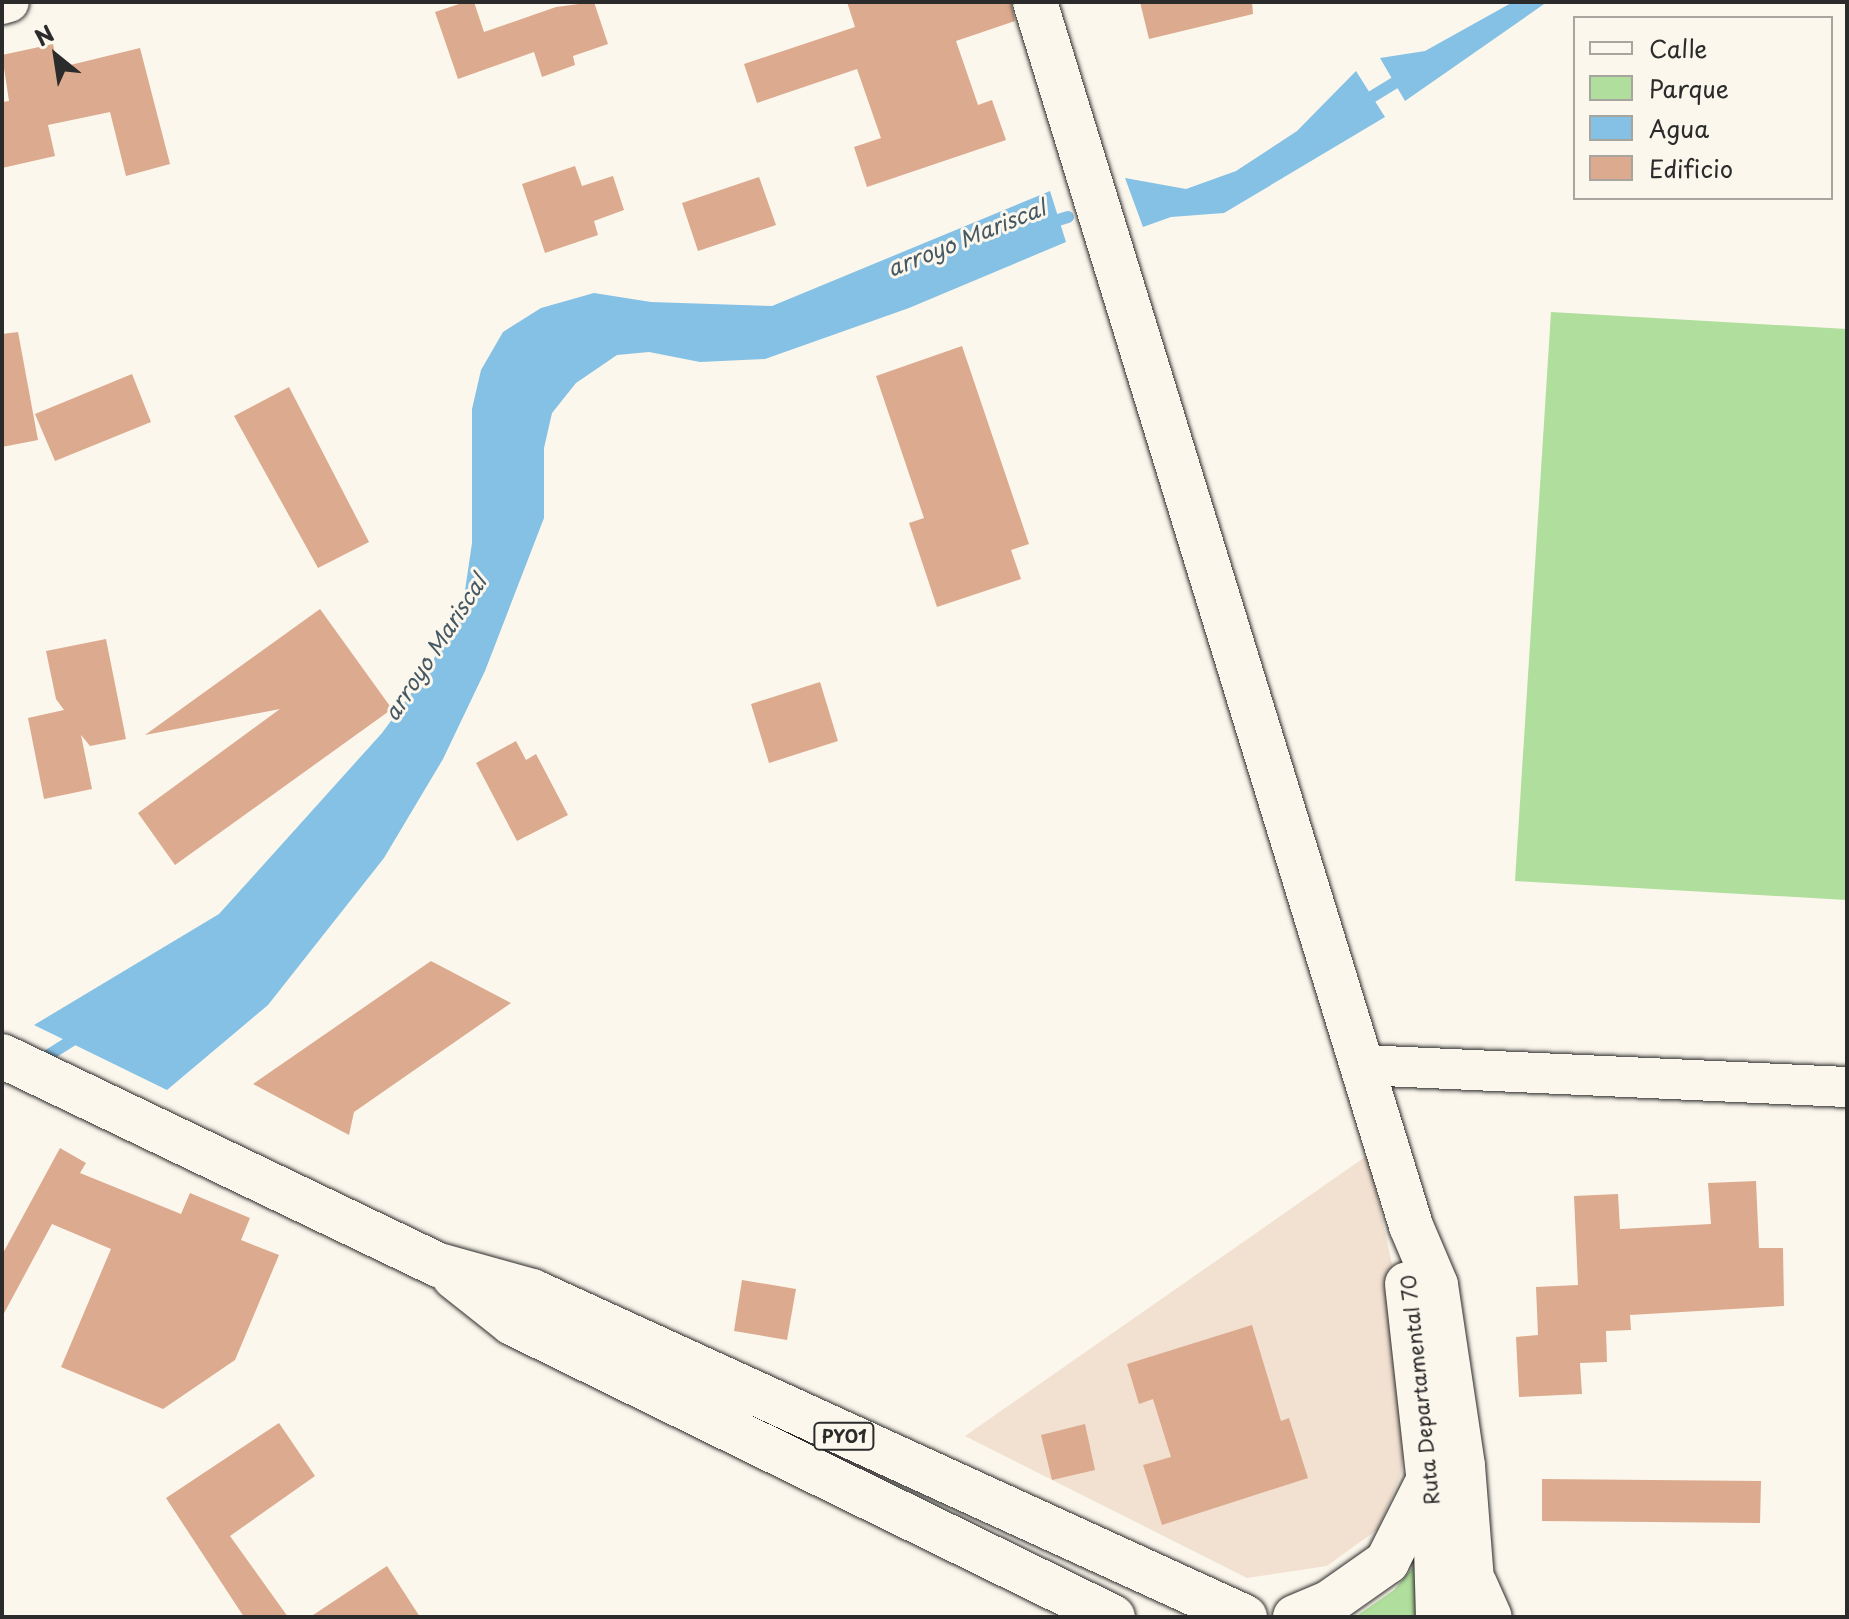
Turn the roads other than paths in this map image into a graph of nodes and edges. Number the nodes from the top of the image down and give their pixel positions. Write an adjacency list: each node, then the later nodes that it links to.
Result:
1 (9, 2): 3 (street)
2 (1035, 2): 5 (main road)
3 (2, 4)
4 (2, 1056): 8 (main road, PY01)
5 (1362, 1065): 6 (street); 7 (main road)
6 (1847, 1087)
7 (1411, 1226): 9 (main road, Ruta Departamental 70); 10 (main road, Ruta Departamental 70)
8 (439, 1265): 11 (main road, PY01); 12 (main road, PY01)
9 (1429, 1479): 13 (main road); 14 (main road, Ruta Departamental 70)
10 (1480, 1606)
11 (1113, 1617)
12 (1245, 1617)
13 (1295, 1617)
14 (1438, 1617)

